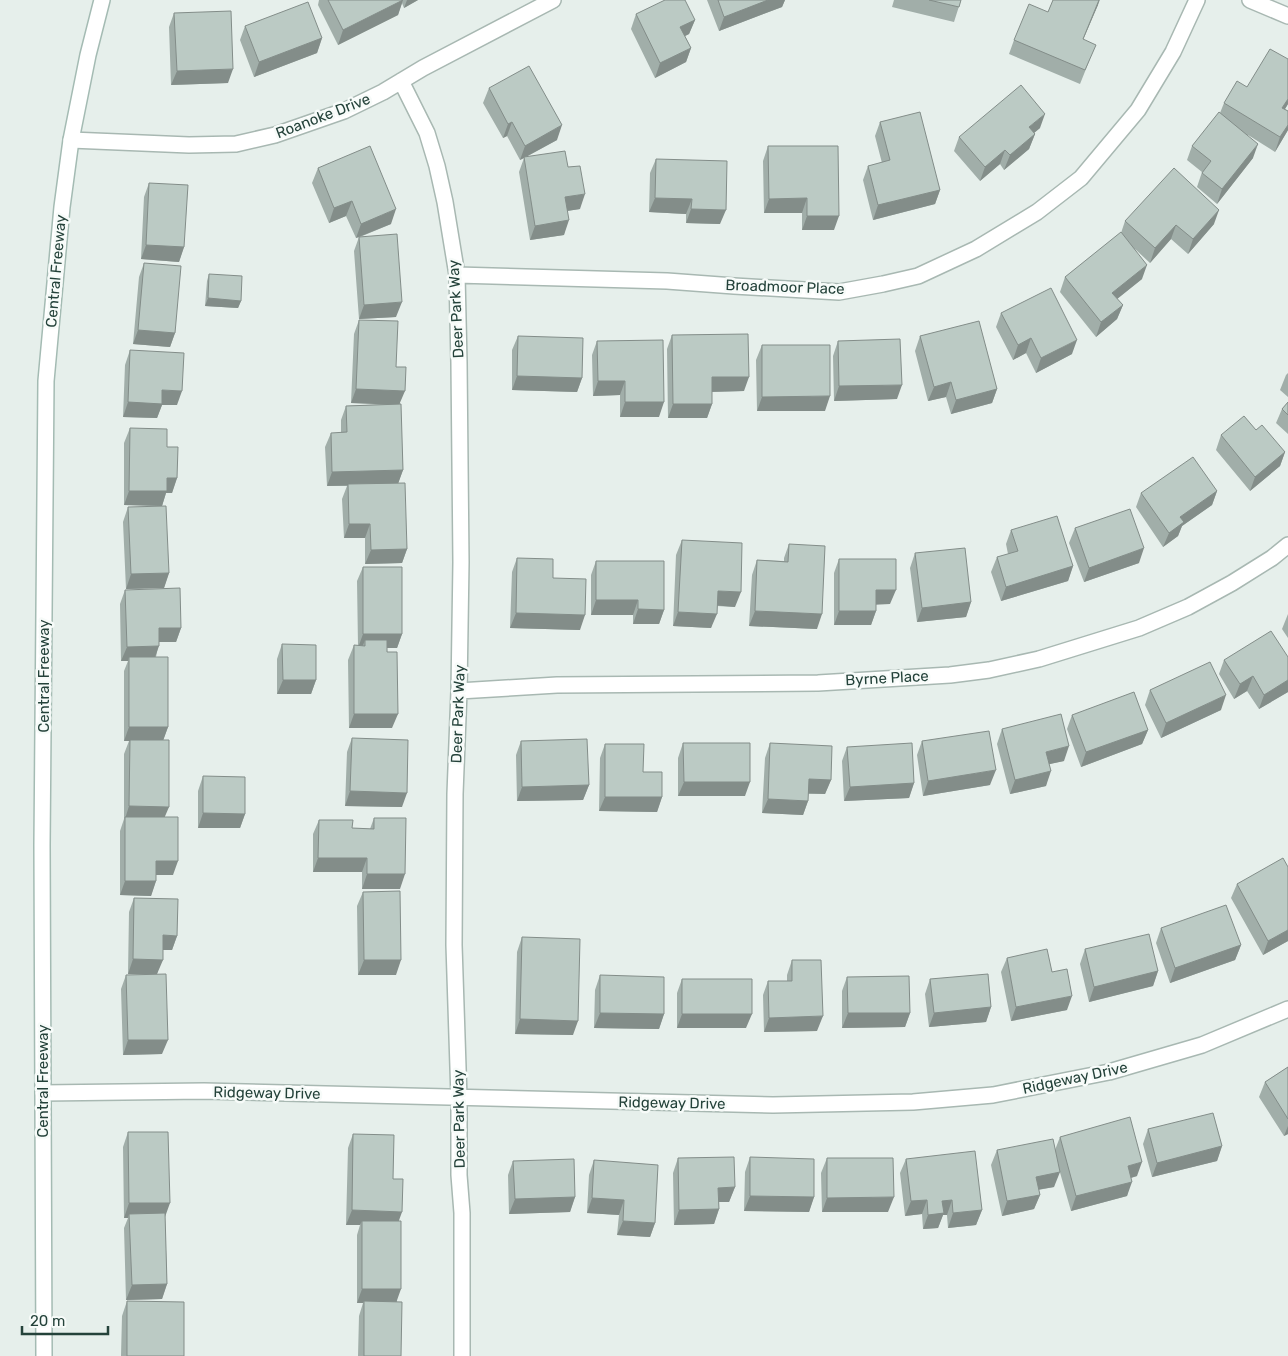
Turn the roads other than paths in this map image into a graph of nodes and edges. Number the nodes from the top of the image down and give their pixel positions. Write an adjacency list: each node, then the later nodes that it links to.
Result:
1 (102, 0): 7 (street, Central Freeway)
2 (553, 0): 6 (street, Roanoke Drive)
3 (1197, 0): 8 (street, Broadmoor Place)
4 (1250, 0): 5 (street)
5 (1288, 16)
6 (401, 82): 7 (street, Roanoke Drive); 8 (street, Deer Park Way)
7 (70, 140): 12 (street, Central Freeway)
8 (457, 275): 10 (street, Deer Park Way)
9 (1288, 546): 10 (street, Byrne Place)
10 (459, 691): 13 (street, Deer Park Way)
11 (1288, 1009): 13 (street, Ridgeway Drive)
12 (43, 1093): 13 (street, Ridgeway Drive); 14 (street, Central Freeway)
13 (459, 1098): 15 (street, Deer Park Way)
14 (44, 1356)
15 (462, 1356)

